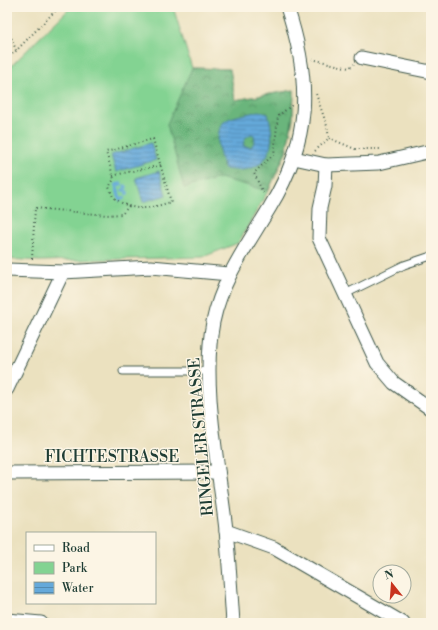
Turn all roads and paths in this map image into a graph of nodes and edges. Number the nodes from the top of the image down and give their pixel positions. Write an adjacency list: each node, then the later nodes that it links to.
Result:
1 (59, 7): 4 (path)
2 (287, 7): 5 (street, RINGELER STRASSE)
3 (7, 26): 4 (path)
4 (16, 50): 7 (path)
5 (301, 58): 6 (path); 9 (street, RINGELER STRASSE)
6 (362, 58): 8 (street)
7 (7, 60)
8 (431, 72)
9 (310, 94): 10 (path); 13 (street, RINGELER STRASSE); 18 (path)
10 (329, 138): 11 (path); 13 (path)
11 (385, 149)
12 (431, 151): 15 (street)
13 (300, 160): 15 (street); 18 (street, RINGELER STRASSE)
14 (161, 164): 16 (path); 16 (path); 17 (path)
15 (326, 165): 24 (street)
16 (113, 176): 17 (path)
17 (128, 206): 20 (path)
18 (270, 207): 23 (street, RINGELER STRASSE)
19 (431, 256): 24 (lane)
20 (31, 264)
21 (7, 270): 22 (street)
22 (63, 272): 23 (street); 27 (street)
23 (229, 274): 26 (street, RINGELER STRASSE)
24 (345, 294): 28 (street)
25 (122, 371): 26 (lane)
26 (209, 371): 29 (street, RINGELER STRASSE)
27 (7, 389)
28 (431, 408)
29 (218, 472): 30 (street, FICHTESTRASSE); 31 (street, RINGELER STRASSE)
30 (7, 473)
31 (226, 531): 34 (street, RINGELER STRASSE); 35 (street)
32 (7, 620): 33 (street)
33 (41, 623)
34 (233, 623)
35 (403, 623)

